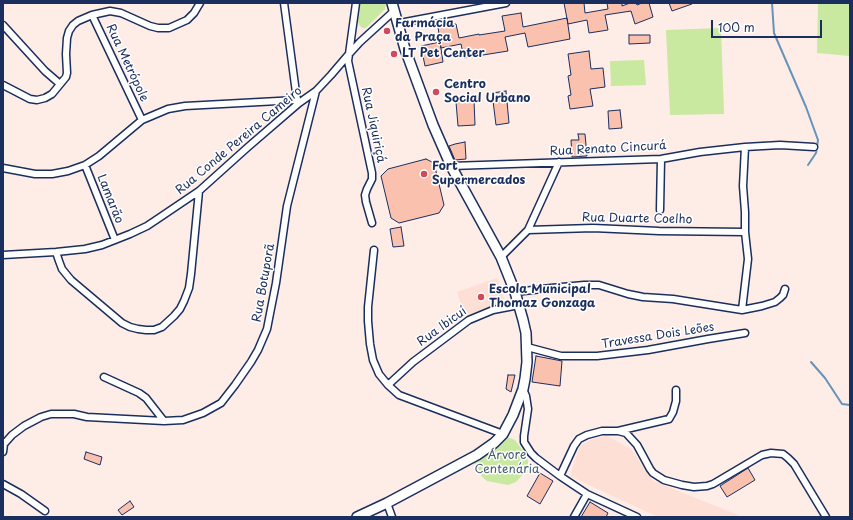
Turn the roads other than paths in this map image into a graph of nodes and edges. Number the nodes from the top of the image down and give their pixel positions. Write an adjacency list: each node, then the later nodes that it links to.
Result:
1 (200, 3): 6 (street)
2 (284, 3): 13 (street)
3 (356, 3): 9 (street, Rua Jiquiriçá)
4 (506, 3): 7 (street)
5 (393, 7): 9 (street, Rua Conde Pereira Cameiro); 20 (main road)
6 (92, 15): 10 (street); 14 (street, Rua Metrópole)
7 (405, 22)
8 (3, 25): 10 (street)
9 (349, 54): 12 (street, Rua Conde Pereira Cameiro); 24 (street, Rua Jiquiriçá)
10 (60, 84): 11 (street)
11 (3, 85)
12 (316, 91): 13 (street, Rua Conde Pereira Cameiro); 42 (street, Rua Botuporã)
13 (298, 101): 14 (street); 22 (street, Rua Conde Pereira Cameiro)
14 (142, 120): 19 (street)
15 (745, 147): 16 (street, Rua Renato Cincurá); 17 (street, Rua Renato Cincurá); 26 (street)
16 (814, 147)
17 (661, 159): 18 (street, Rua Renato Cincurá); 23 (street)
18 (559, 162): 20 (street, Rua Renato Cincurá); 25 (street)
19 (85, 165): 21 (street); 27 (street, Lamarão)
20 (451, 166): 31 (main road)
21 (3, 168)
22 (199, 191): 27 (street, Rua Conde Pereira Cameiro); 29 (street)
23 (660, 210)
24 (372, 223)
25 (528, 230): 26 (street, Rua Duarte Coelho); 31 (street)
26 (744, 232): 35 (street)
27 (115, 240): 29 (street, Rua Conde Pereira Cameiro)
28 (374, 250): 39 (street)
29 (56, 252): 30 (street, Rua Conde Pereira Cameiro)
30 (3, 255)
31 (501, 257): 33 (main road)
32 (785, 289): 35 (street)
33 (515, 292): 34 (main road); 35 (street)
34 (519, 305): 37 (main road); 39 (street, Rua Ibicuí)
35 (742, 310)
36 (745, 333): 37 (street, Travessa Dois Leões)
37 (527, 347): 40 (main road)
38 (104, 377): 42 (street)
39 (388, 385): 44 (street)
40 (523, 390): 44 (main road); 47 (street)
41 (676, 390): 43 (street)
42 (164, 421): 45 (street, Rua Botuporã)
43 (618, 431): 47 (street); 56 (street)
44 (503, 434): 50 (main road)
45 (3, 449): 46 (street)
46 (3, 452)
47 (560, 476): 49 (street)
48 (3, 484): 51 (street)
49 (587, 494): 54 (street); 55 (street)
50 (387, 503): 52 (main road); 53 (street)
51 (45, 511)
52 (357, 517)
53 (392, 517)
54 (574, 517)
55 (637, 517)
56 (826, 517)

